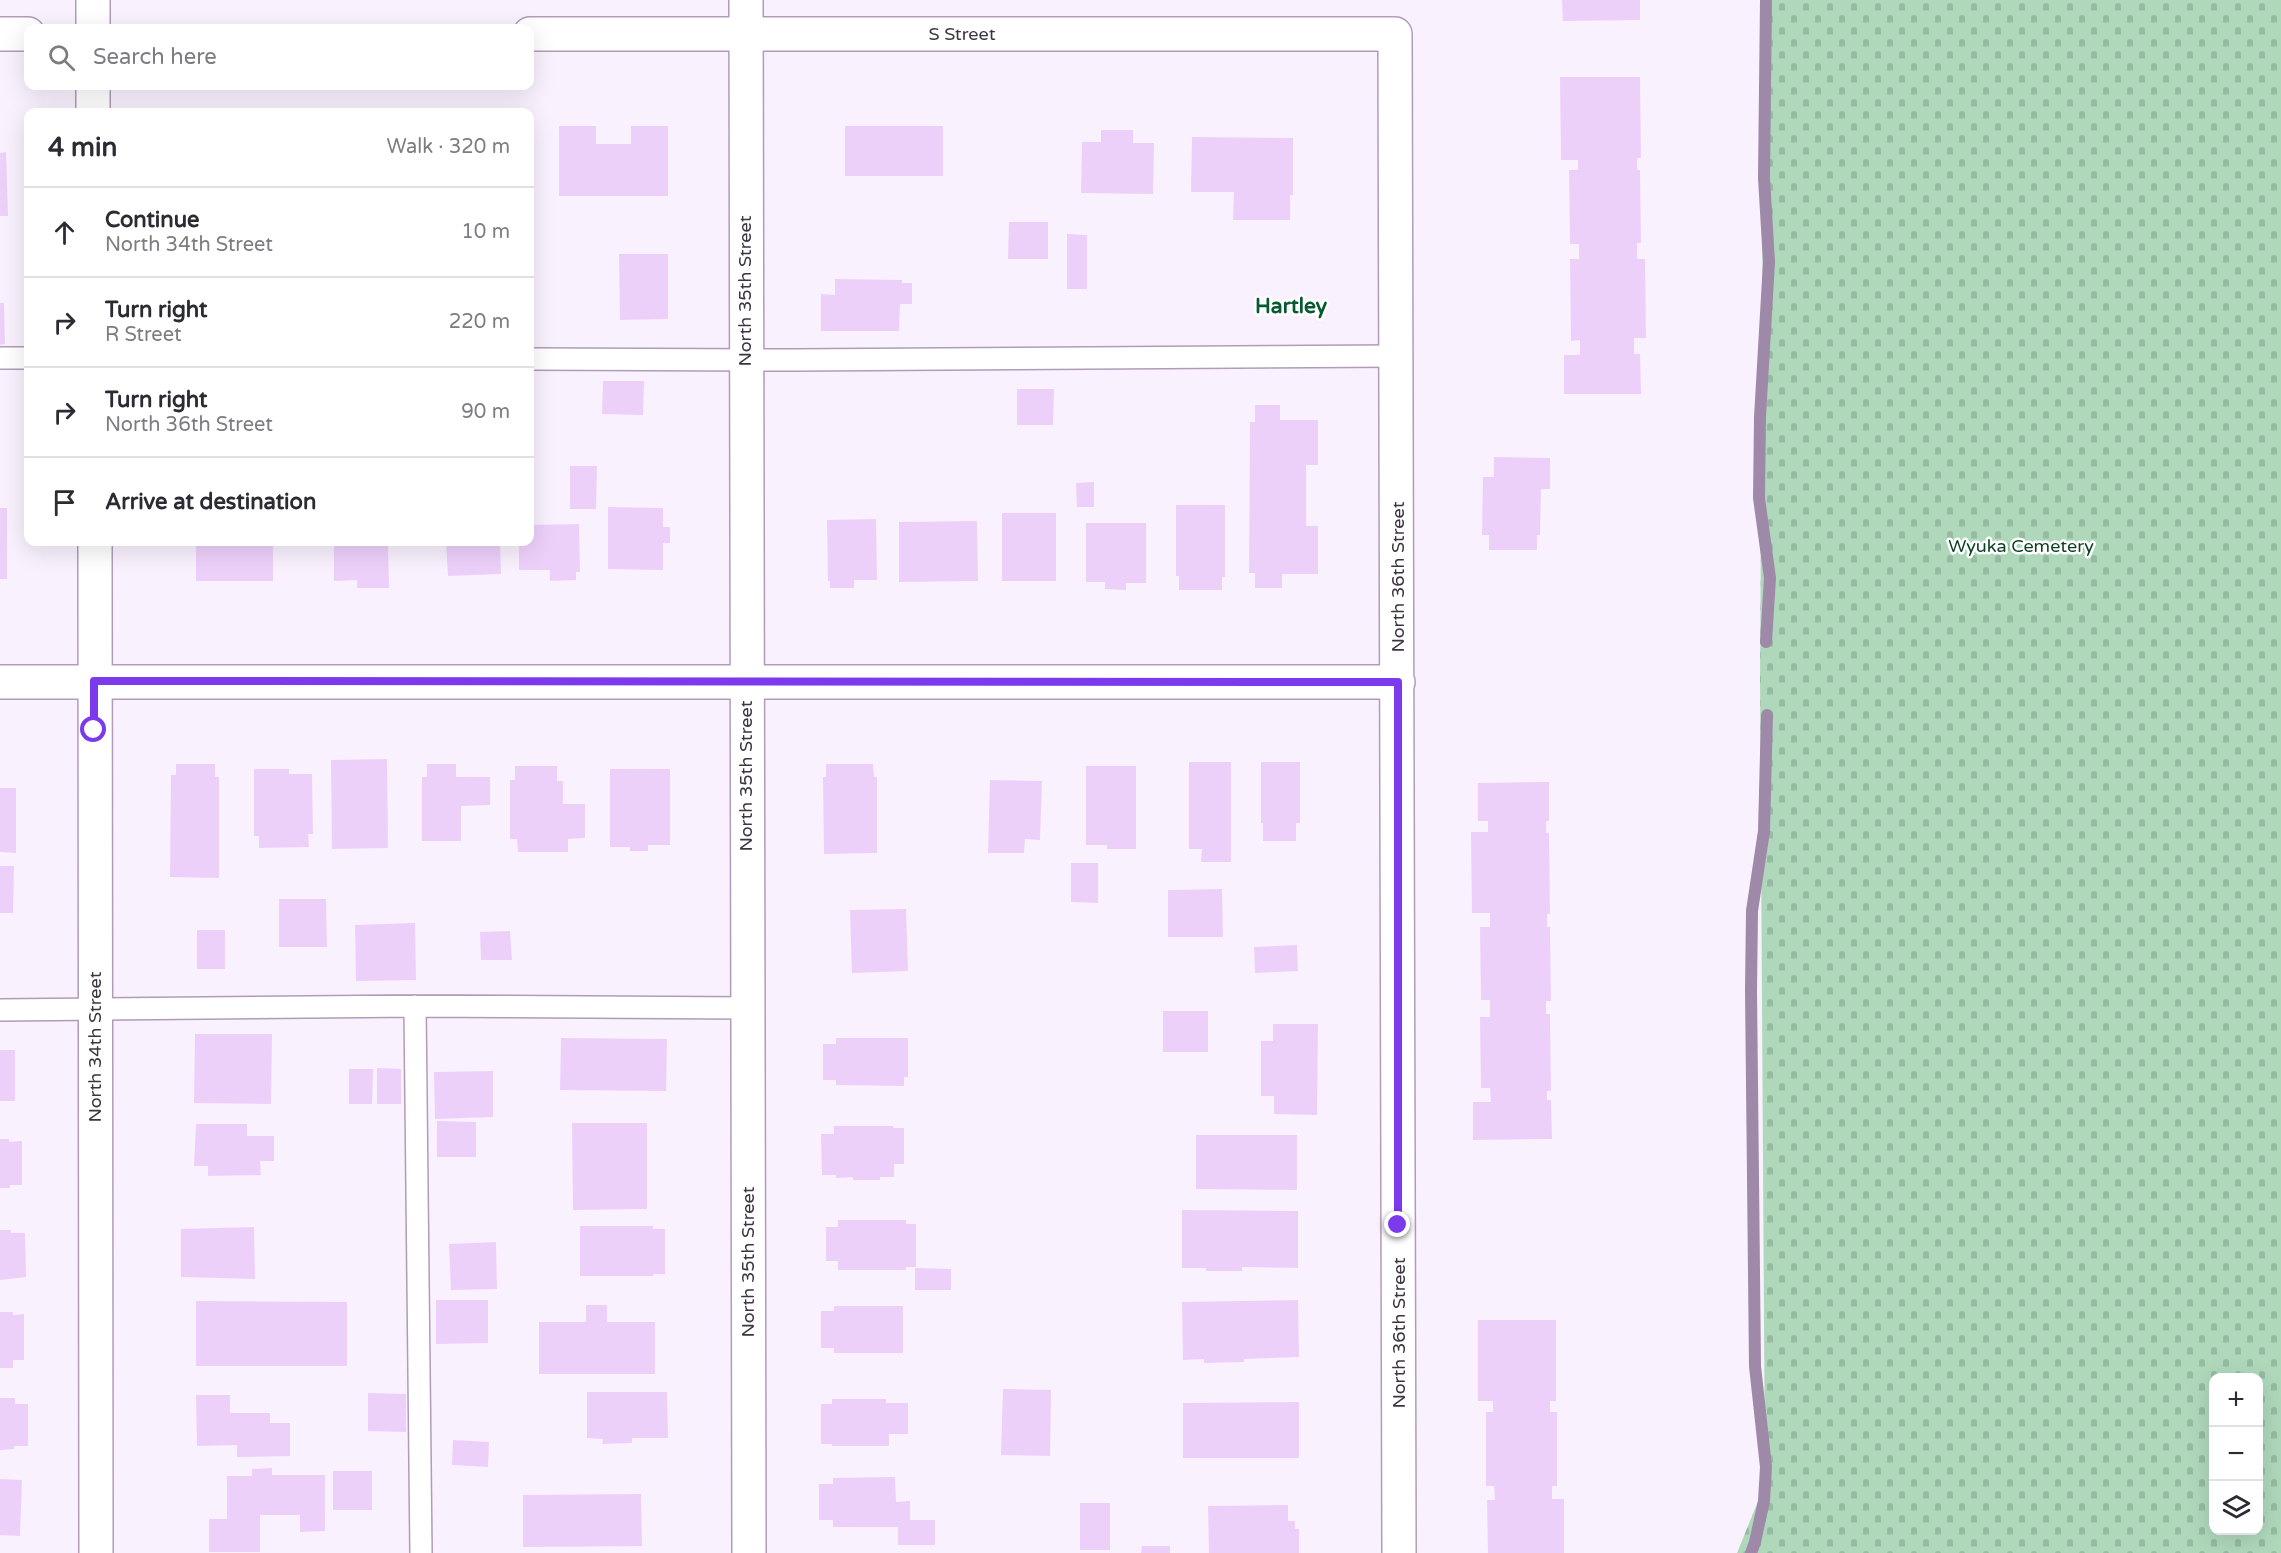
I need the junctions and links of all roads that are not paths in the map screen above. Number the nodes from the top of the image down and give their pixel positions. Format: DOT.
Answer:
graph roads {
  1 [pos="93,0"];
  2 [pos="746,0"];
  3 [pos="93,24"];
  4 [pos="0,34"];
  5 [pos="24,34"];
  6 [pos="534,34"];
  7 [pos="745,34"];
  8 [pos="1395,34"];
  9 [pos="93,90"];
  10 [pos="93,108"];
  11 [pos="1397,356"];
  12 [pos="24,357"];
  13 [pos="0,358"];
  14 [pos="534,359"];
  15 [pos="745,360"];
  16 [pos="95,546"];
  17 [pos="94,681"];
  18 [pos="0,682"];
  19 [pos="746,682"];
  20 [pos="1398,682"];
  21 [pos="415,1006"];
  22 [pos="747,1008"];
  23 [pos="0,1010"];
  24 [pos="95,1010"];
  25 [pos="96,1553"];
  26 [pos="421,1553"];
  27 [pos="748,1553"];
  28 [pos="1399,1553"];
  1 -- 3 [label="street"];
  2 -- 7 [label="street, North 35th Street"];
  4 -- 5 [label="street"];
  6 -- 7 [label="street, S Street"];
  7 -- 8 [label="street, S Street"];
  7 -- 15 [label="street, North 35th Street"];
  8 -- 11 [label="street, North 36th Street"];
  9 -- 10 [label="street"];
  11 -- 15 [label="lane"];
  11 -- 20 [label="street, North 36th Street"];
  12 -- 13 [label="lane"];
  14 -- 15 [label="lane"];
  15 -- 19 [label="street, North 35th Street"];
  16 -- 17 [label="street, North 34th Street"];
  17 -- 18 [label="street"];
  17 -- 19 [label="street"];
  17 -- 24 [label="street, North 34th Street"];
  19 -- 20 [label="street"];
  19 -- 22 [label="street, North 35th Street"];
  20 -- 28 [label="street, North 36th Street"];
  21 -- 22 [label="lane"];
  21 -- 24 [label="lane"];
  21 -- 26 [label="lane"];
  22 -- 27 [label="street, North 35th Street"];
  23 -- 24 [label="lane"];
  24 -- 25 [label="street, North 34th Street"];
}
